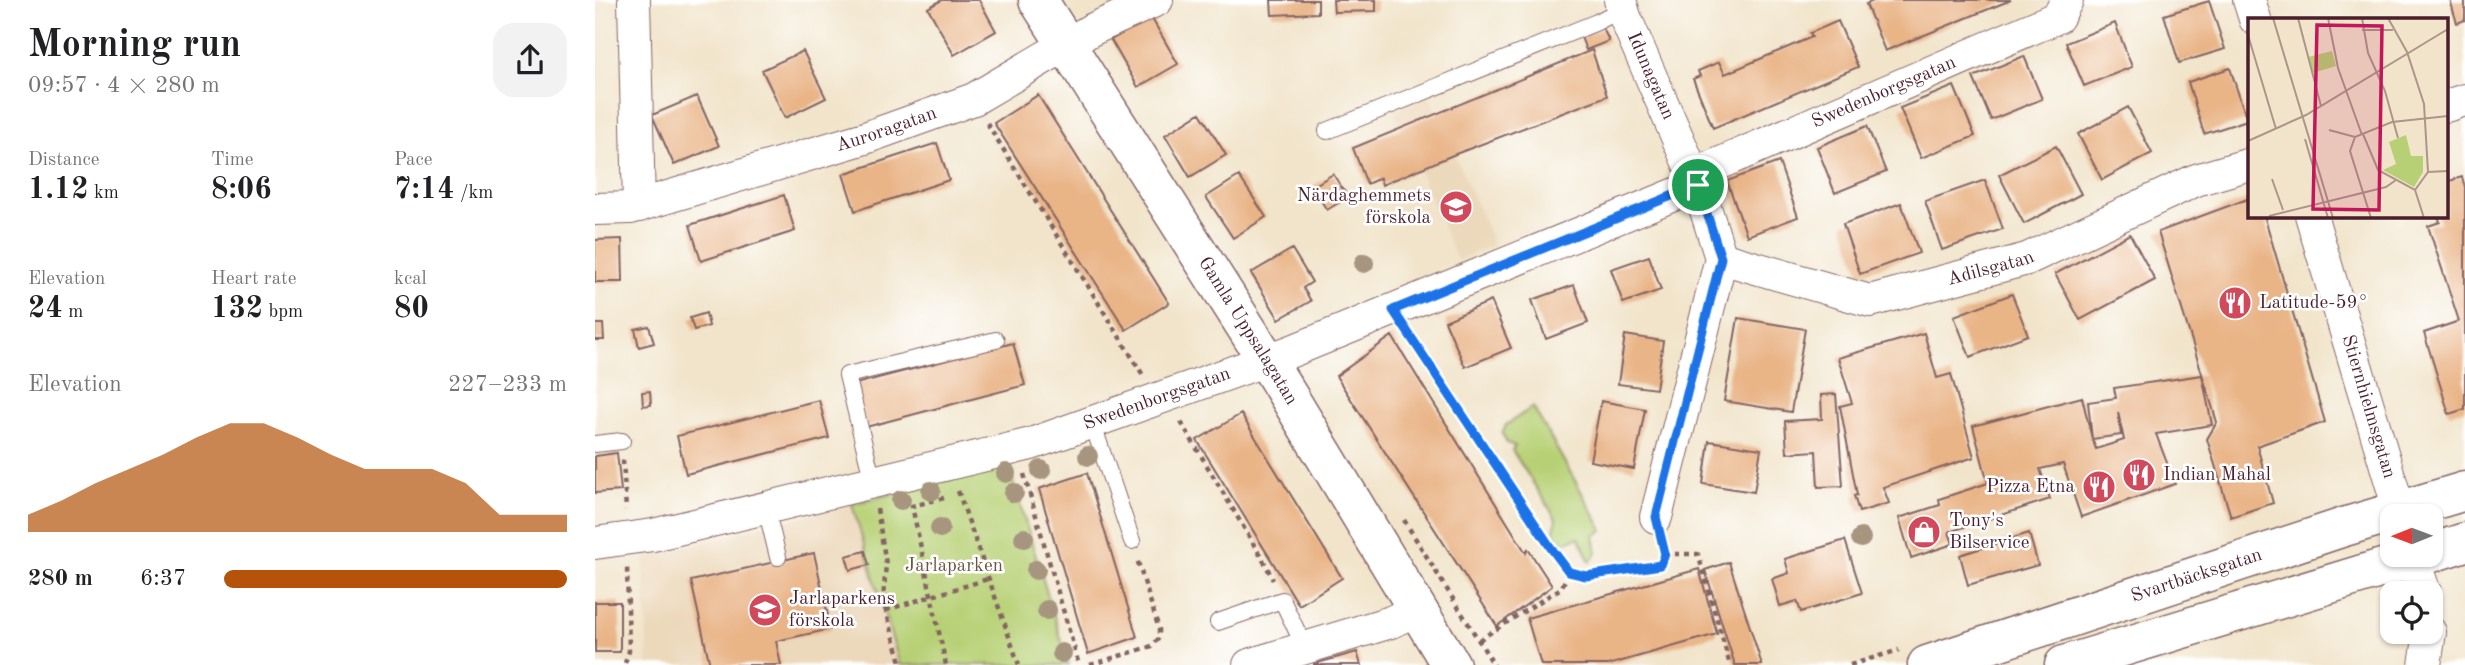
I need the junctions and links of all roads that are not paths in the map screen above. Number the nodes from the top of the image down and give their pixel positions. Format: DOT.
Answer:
graph roads {
  1 [pos="634,0"];
  2 [pos="1038,0"];
  3 [pos="1157,0"];
  4 [pos="2067,0"];
  5 [pos="2249,0"];
  6 [pos="1622,4"];
  7 [pos="2255,18"];
  8 [pos="1066,45"];
  9 [pos="2465,100"];
  10 [pos="2448,105"];
  11 [pos="1328,131"];
  12 [pos="2248,165"];
  13 [pos="1696,180"];
  14 [pos="639,206"];
  15 [pos="595,209"];
  16 [pos="2312,217"];
  17 [pos="1721,258"];
  18 [pos="996,340"];
  19 [pos="1266,359"];
  20 [pos="1091,422"];
  21 [pos="622,441"];
  22 [pos="595,444"];
  23 [pos="2465,491"];
  24 [pos="874,494"];
  25 [pos="2397,504"];
  26 [pos="2428,504"];
  27 [pos="766,508"];
  28 [pos="1656,517"];
  29 [pos="2380,520"];
  30 [pos="1132,541"];
  31 [pos="2465,542"];
  32 [pos="595,543"];
  33 [pos="2443,552"];
  34 [pos="778,557"];
  35 [pos="2407,567"];
  36 [pos="1418,609"];
  37 [pos="1218,622"];
  38 [pos="2428,644"];
  39 [pos="1305,648"];
  40 [pos="1465,653"];
  41 [pos="1248,665"];
  42 [pos="1927,665"];
  43 [pos="2064,665"];
  44 [pos="2425,665"];
  1 -- 14 [label="street"];
  2 -- 8 [label="street, Gamla Uppsalagatan"];
  3 -- 8 [label="street, Auroragatan"];
  4 -- 13 [label="street, Swedenborgsgatan"];
  5 -- 7 [label="street"];
  6 -- 11 [label="lane"];
  6 -- 13 [label="street, Idunagatan"];
  8 -- 14 [label="street, Auroragatan"];
  8 -- 19 [label="street, Gamla Uppsalagatan"];
  9 -- 10 [label="street"];
  12 -- 17 [label="street, Adilsgatan"];
  13 -- 17 [label="street, Idunagatan"];
  13 -- 19 [label="street, Swedenborgsgatan"];
  14 -- 15 [label="street, Auroragatan"];
  16 -- 25 [label="street, Stiernhielmsgatan"];
  17 -- 28 [label="street"];
  18 -- 24 [label="lane"];
  19 -- 20 [label="street, Swedenborgsgatan"];
  19 -- 36 [label="street, Gamla Uppsalagatan"];
  20 -- 24 [label="street, Swedenborgsgatan"];
  20 -- 30 [label="lane"];
  21 -- 22 [label="lane"];
  23 -- 26 [label="street, Svartbäcksgatan"];
  24 -- 27 [label="street, Swedenborgsgatan"];
  27 -- 32 [label="street, Swedenborgsgatan"];
  27 -- 34 [label="lane"];
  29 -- 42 [label="street, Svartbäcksgatan"];
  31 -- 33 [label="street"];
  35 -- 43 [label="street"];
  36 -- 39 [label="street"];
  36 -- 40 [label="street, Gamla Uppsalagatan"];
  37 -- 39 [label="lane"];
  38 -- 44 [label="street"];
  39 -- 41 [label="street"];
}
